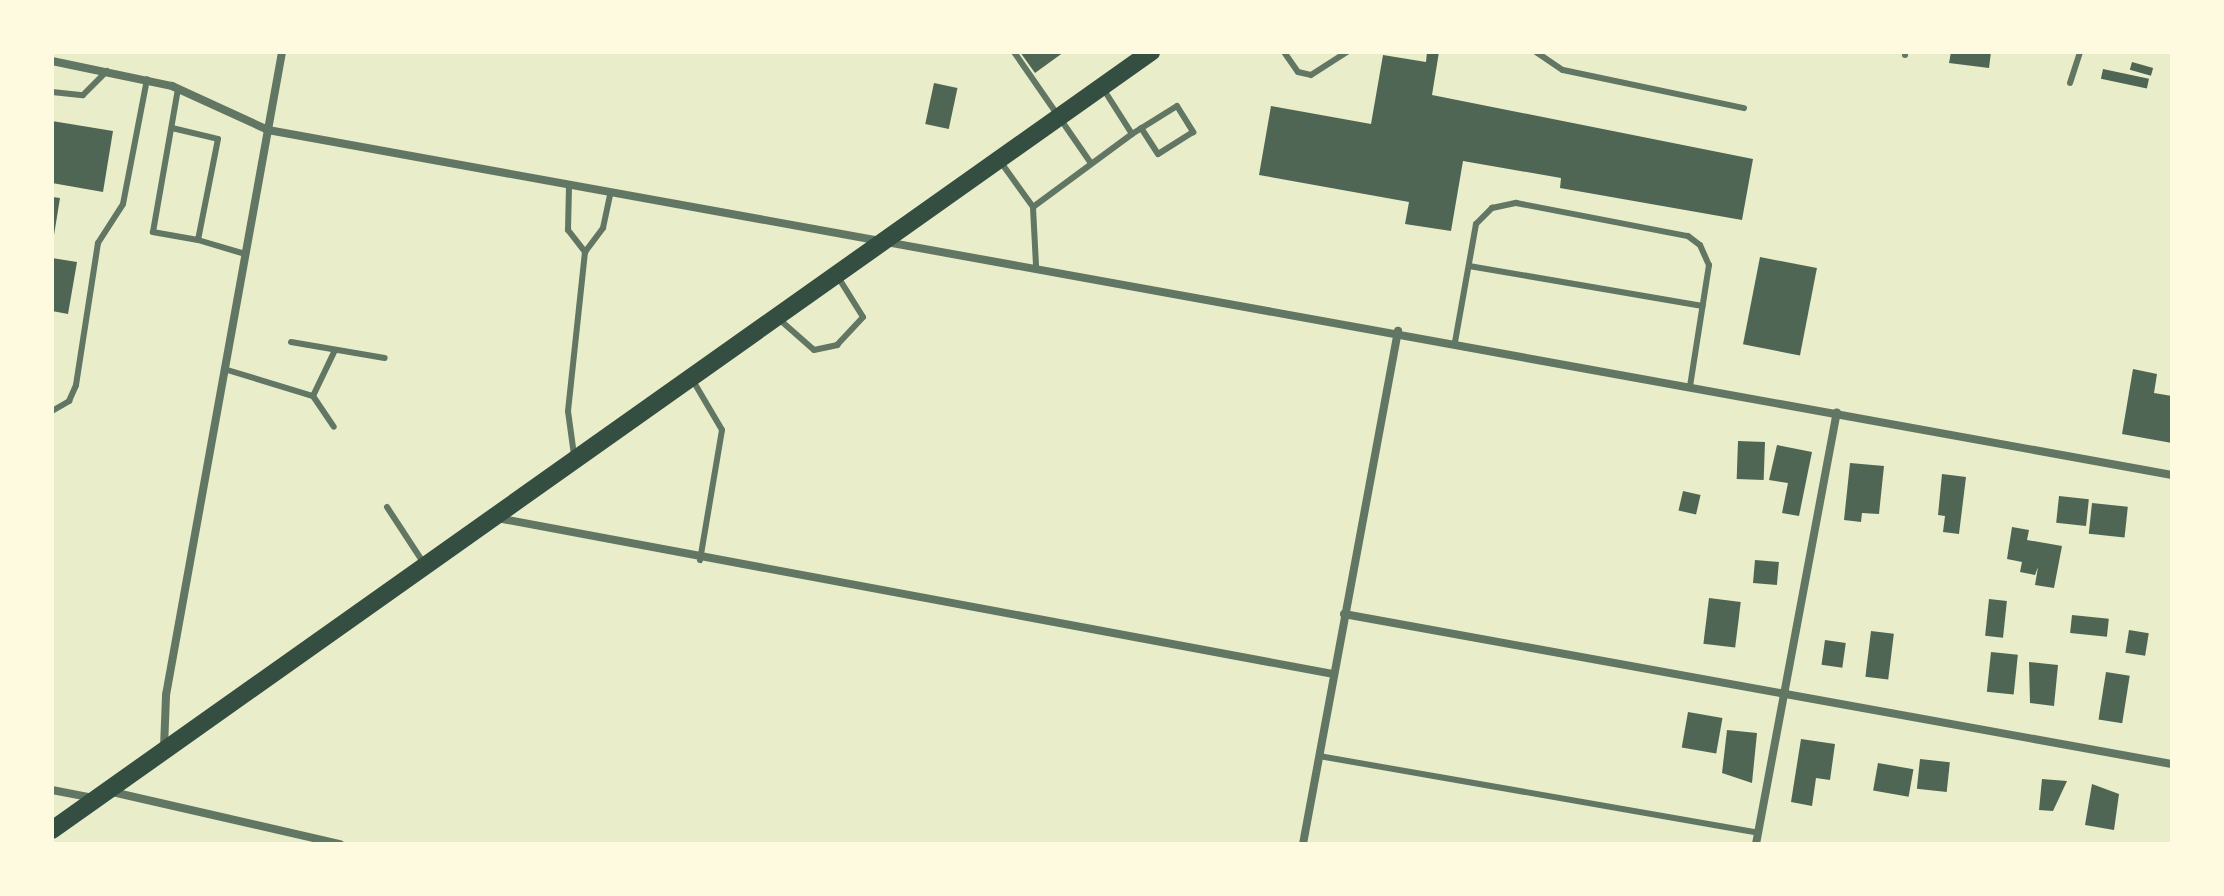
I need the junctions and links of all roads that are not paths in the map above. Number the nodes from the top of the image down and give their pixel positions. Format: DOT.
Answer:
graph roads {
  1 [pos="282,52"];
  2 [pos="1014,52"];
  3 [pos="1151,52"];
  4 [pos="1284,52"];
  5 [pos="1347,52"];
  6 [pos="1536,52"];
  7 [pos="2080,52"];
  8 [pos="52,61"];
  9 [pos="107,71"];
  10 [pos="147,79"];
  11 [pos="2070,83"];
  12 [pos="1101,86"];
  13 [pos="178,89"];
  14 [pos="52,92"];
  15 [pos="1744,108"];
  16 [pos="1059,116"];
  17 [pos="172,128"];
  18 [pos="1141,128"];
  19 [pos="268,130"];
  20 [pos="1132,134"];
  21 [pos="998,159"];
  22 [pos="1091,163"];
  23 [pos="569,186"];
  24 [pos="610,194"];
  25 [pos="1033,207"];
  26 [pos="198,240"];
  27 [pos="883,241"];
  28 [pos="585,252"];
  29 [pos="245,254"];
  30 [pos="1036,265"];
  31 [pos="1469,266"];
  32 [pos="835,275"];
  33 [pos="1703,306"];
  34 [pos="776,316"];
  35 [pos="1398,331"];
  36 [pos="291,342"];
  37 [pos="1455,342"];
  38 [pos="335,350"];
  39 [pos="385,358"];
  40 [pos="224,369"];
  41 [pos="690,377"];
  42 [pos="1690,386"];
  43 [pos="313,396"];
  44 [pos="52,411"];
  45 [pos="1837,413"];
  46 [pos="334,427"];
  47 [pos="575,459"];
  48 [pos="2172,475"];
  49 [pos="387,507"];
  50 [pos="492,517"];
  51 [pos="700,560"];
  52 [pos="425,565"];
  53 [pos="1344,614"];
  54 [pos="1333,674"];
  55 [pos="1785,693"];
  56 [pos="164,749"];
  57 [pos="1319,756"];
  58 [pos="2172,764"];
  59 [pos="52,790"];
  60 [pos="102,794"];
  61 [pos="52,830"];
  62 [pos="1758,833"];
  63 [pos="334,843"];
  64 [pos="1303,844"];
  65 [pos="1756,844"];
  1 -- 19 [label="street"];
  2 -- 16 [label="lane"];
  3 -- 12 [label="main road"];
  4 -- 5 [label="lane"];
  6 -- 15 [label="lane"];
  7 -- 11 [label="lane"];
  8 -- 9 [label="street"];
  9 -- 10 [label="street"];
  9 -- 14 [label="lane"];
  10 -- 13 [label="street"];
  10 -- 44 [label="lane"];
  12 -- 16 [label="main road"];
  12 -- 20 [label="lane"];
  13 -- 17 [label="lane"];
  13 -- 19 [label="street"];
  16 -- 21 [label="main road"];
  16 -- 22 [label="lane"];
  17 -- 26 [label="lane"];
  17 -- 26 [label="lane"];
  18 -- 18 [label="lane"];
  18 -- 20 [label="lane"];
  19 -- 23 [label="street"];
  19 -- 29 [label="street"];
  20 -- 22 [label="lane"];
  21 -- 25 [label="lane"];
  21 -- 27 [label="main road"];
  22 -- 25 [label="lane"];
  23 -- 24 [label="street"];
  23 -- 28 [label="lane"];
  24 -- 27 [label="street"];
  24 -- 28 [label="lane"];
  25 -- 30 [label="lane"];
  26 -- 29 [label="lane"];
  27 -- 30 [label="street"];
  27 -- 32 [label="main road"];
  28 -- 47 [label="lane"];
  29 -- 40 [label="street"];
  30 -- 35 [label="street"];
  31 -- 33 [label="lane"];
  31 -- 33 [label="lane"];
  31 -- 37 [label="lane"];
  32 -- 34 [label="main road"];
  32 -- 34 [label="lane"];
  33 -- 42 [label="lane"];
  34 -- 41 [label="main road"];
  35 -- 37 [label="street"];
  35 -- 53 [label="street"];
  36 -- 38 [label="lane"];
  37 -- 42 [label="street"];
  38 -- 39 [label="lane"];
  38 -- 43 [label="lane"];
  40 -- 43 [label="lane"];
  40 -- 56 [label="street"];
  41 -- 47 [label="main road"];
  41 -- 51 [label="lane"];
  42 -- 45 [label="street"];
  43 -- 46 [label="lane"];
  45 -- 48 [label="street"];
  45 -- 55 [label="street"];
  47 -- 50 [label="main road"];
  49 -- 52 [label="lane"];
  50 -- 51 [label="street"];
  50 -- 52 [label="main road"];
  51 -- 54 [label="street"];
  52 -- 56 [label="main road"];
  53 -- 54 [label="street"];
  53 -- 55 [label="street"];
  54 -- 57 [label="street"];
  55 -- 58 [label="street"];
  55 -- 62 [label="street"];
  56 -- 60 [label="main road"];
  57 -- 62 [label="lane"];
  57 -- 64 [label="street"];
  59 -- 60 [label="street"];
  60 -- 61 [label="main road"];
  60 -- 63 [label="street"];
  62 -- 65 [label="street"];
}
